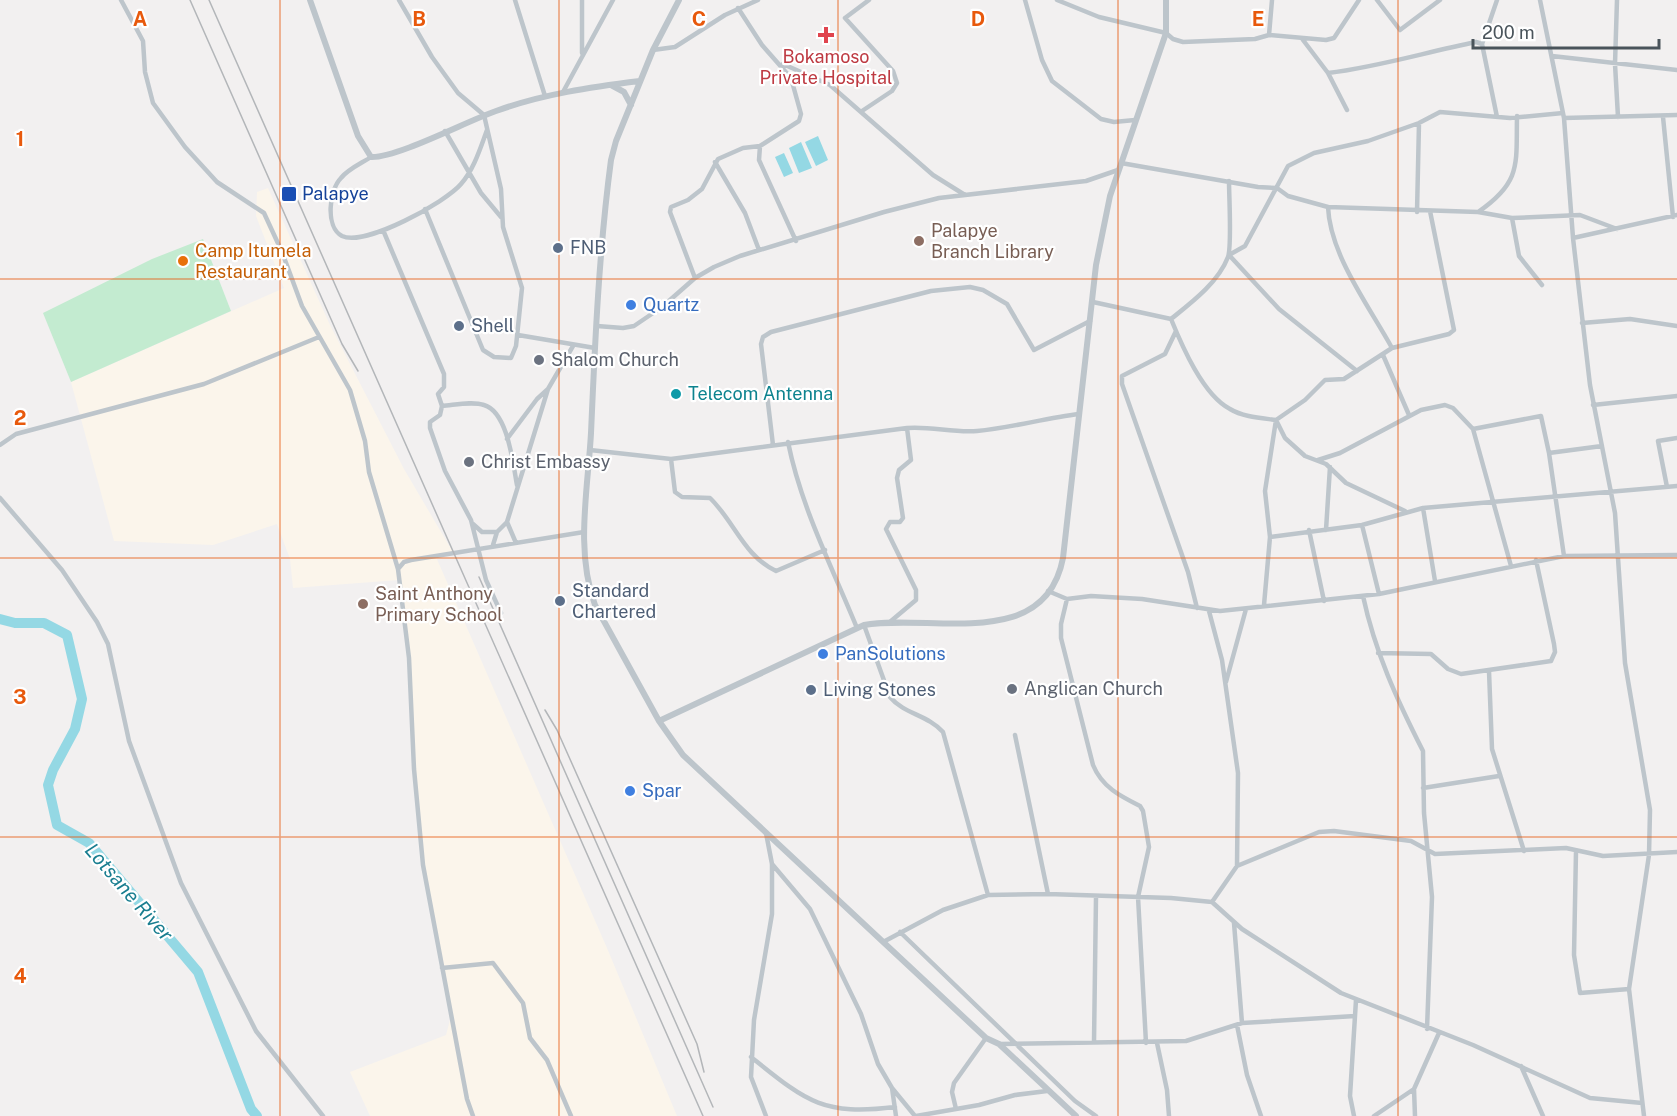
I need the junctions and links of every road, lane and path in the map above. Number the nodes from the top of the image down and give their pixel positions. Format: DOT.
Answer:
graph roads {
  1 [pos="121,0"];
  2 [pos="310,0"];
  3 [pos="399,0"];
  4 [pos="515,0"];
  5 [pos="582,0"];
  6 [pos="613,0"];
  7 [pos="679,0"];
  8 [pos="758,0"];
  9 [pos="869,0"];
  10 [pos="1025,0"];
  11 [pos="1058,0"];
  12 [pos="1166,0"];
  13 [pos="1272,0"];
  14 [pos="1359,0"];
  15 [pos="1377,0"];
  16 [pos="1440,0"];
  17 [pos="1497,0"];
  18 [pos="1540,0"];
  19 [pos="1617,0"];
  20 [pos="738,8"];
  21 [pos="1166,33"];
  22 [pos="1269,35"];
  23 [pos="1303,40"];
  24 [pos="1482,44"];
  25 [pos="653,50"];
  26 [pos="582,53"];
  27 [pos="1552,56"];
  28 [pos="781,63"];
  29 [pos="1615,64"];
  30 [pos="1677,70"];
  31 [pos="1328,73"];
  32 [pos="640,81"];
  33 [pos="610,85"];
  34 [pos="563,92"];
  35 [pos="545,96"];
  36 [pos="631,105"];
  37 [pos="1347,110"];
  38 [pos="862,111"];
  39 [pos="484,115"];
  40 [pos="1563,115"];
  41 [pos="1677,115"];
  42 [pos="1518,116"];
  43 [pos="1497,117"];
  44 [pos="1618,117"];
  45 [pos="1663,117"];
  46 [pos="1135,120"];
  47 [pos="1419,123"];
  48 [pos="487,129"];
  49 [pos="445,131"];
  50 [pos="759,146"];
  51 [pos="371,157"];
  52 [pos="715,162"];
  53 [pos="1121,163"];
  54 [pos="1118,170"];
  55 [pos="469,172"];
  56 [pos="1229,181"];
  57 [pos="1277,188"];
  58 [pos="965,195"];
  59 [pos="1328,207"];
  60 [pos="425,209"];
  61 [pos="1430,211"];
  62 [pos="1416,212"];
  63 [pos="1478,212"];
  64 [pos="1572,215"];
  65 [pos="1675,216"];
  66 [pos="501,217"];
  67 [pos="1512,218"];
  68 [pos="1617,229"];
  69 [pos="383,230"];
  70 [pos="1573,238"];
  71 [pos="796,241"];
  72 [pos="759,250"];
  73 [pos="1229,255"];
  74 [pos="695,278"];
  75 [pos="1542,285"];
  76 [pos="1093,302"];
  77 [pos="1171,319"];
  78 [pos="1090,321"];
  79 [pos="1582,323"];
  80 [pos="597,326"];
  81 [pos="1677,326"];
  82 [pos="1176,331"];
  83 [pos="518,335"];
  84 [pos="319,337"];
  85 [pos="573,346"];
  86 [pos="595,348"];
  87 [pos="1392,348"];
  88 [pos="1383,355"];
  89 [pos="1357,371"];
  90 [pos="549,389"];
  91 [pos="1677,396"];
  92 [pos="1593,405"];
  93 [pos="442,406"];
  94 [pos="1079,414"];
  95 [pos="1409,415"];
  96 [pos="1276,420"];
  97 [pos="907,428"];
  98 [pos="1473,429"];
  99 [pos="1677,438"];
  100 [pos="507,439"];
  101 [pos="788,442"];
  102 [pos="0,445"];
  103 [pos="773,445"];
  104 [pos="1602,446"];
  105 [pos="590,450"];
  106 [pos="1550,453"];
  107 [pos="671,459"];
  108 [pos="1318,460"];
  109 [pos="1330,467"];
  110 [pos="518,486"];
  111 [pos="1677,486"];
  112 [pos="1667,487"];
  113 [pos="1612,491"];
  114 [pos="1556,496"];
  115 [pos="0,498"];
  116 [pos="1495,502"];
  117 [pos="1423,508"];
  118 [pos="1406,512"];
  119 [pos="471,520"];
  120 [pos="507,522"];
  121 [pos="1362,525"];
  122 [pos="1309,530"];
  123 [pos="1326,531"];
  124 [pos="496,532"];
  125 [pos="584,532"];
  126 [pos="1270,537"];
  127 [pos="516,543"];
  128 [pos="493,545"];
  129 [pos="477,548"];
  130 [pos="825,550"];
  131 [pos="1677,555"];
  132 [pos="1564,556"];
  133 [pos="1617,556"];
  134 [pos="1536,560"];
  135 [pos="1511,566"];
  136 [pos="398,569"];
  137 [pos="1435,581"];
  138 [pos="1048,591"];
  139 [pos="1379,594"];
  140 [pos="1363,596"];
  141 [pos="1067,598"];
  142 [pos="1324,601"];
  143 [pos="1264,605"];
  144 [pos="1197,608"];
  145 [pos="1246,609"];
  146 [pos="1209,611"];
  147 [pos="501,613"];
  148 [pos="891,621"];
  149 [pos="861,627"];
  150 [pos="1378,653"];
  151 [pos="1489,671"];
  152 [pos="1226,684"];
  153 [pos="659,721"];
  154 [pos="1015,735"];
  155 [pos="1499,776"];
  156 [pos="1424,788"];
  157 [pos="765,831"];
  158 [pos="1429,850"];
  159 [pos="1524,851"];
  160 [pos="1576,851"];
  161 [pos="1677,852"];
  162 [pos="1649,855"];
  163 [pos="772,864"];
  164 [pos="1237,866"];
  165 [pos="1048,894"];
  166 [pos="988,895"];
  167 [pos="1096,897"];
  168 [pos="1138,897"];
  169 [pos="1212,902"];
  170 [pos="1234,923"];
  171 [pos="900,932"];
  172 [pos="885,941"];
  173 [pos="442,968"];
  174 [pos="1629,989"];
  175 [pos="1356,1000"];
  176 [pos="1355,1016"];
  177 [pos="1239,1024"];
  178 [pos="1427,1029"];
  179 [pos="1438,1033"];
  180 [pos="987,1038"];
  181 [pos="1094,1042"];
  182 [pos="1146,1043"];
  183 [pos="1157,1043"];
  184 [pos="999,1044"];
  185 [pos="1017,1044"];
  186 [pos="751,1057"];
  187 [pos="1521,1066"];
  188 [pos="892,1088"];
  189 [pos="1414,1089"];
  190 [pos="1047,1091"];
  191 [pos="1642,1103"];
  192 [pos="895,1107"];
  193 [pos="956,1109"];
  194 [pos="323,1116"];
  195 [pos="473,1116"];
  196 [pos="571,1116"];
  197 [pos="766,1116"];
  198 [pos="896,1116"];
  199 [pos="915,1116"];
  200 [pos="1076,1116"];
  201 [pos="1096,1116"];
  202 [pos="1169,1116"];
  203 [pos="1261,1116"];
  204 [pos="1354,1116"];
  205 [pos="1374,1116"];
  206 [pos="1415,1116"];
  207 [pos="1544,1116"];
  208 [pos="1644,1116"];
  1 -- 84 [label="street"];
  2 -- 51 [label="street"];
  3 -- 39 [label="street"];
  4 -- 35 [label="street"];
  5 -- 26 [label="street"];
  6 -- 26 [label="street"];
  7 -- 25 [label="street"];
  8 -- 20 [label="street"];
  9 -- 38 [label="street"];
  10 -- 46 [label="street"];
  11 -- 21 [label="street"];
  12 -- 21 [label="street"];
  13 -- 22 [label="street"];
  14 -- 23 [label="street"];
  15 -- 16 [label="street"];
  17 -- 24 [label="street"];
  18 -- 27 [label="street"];
  19 -- 29 [label="street"];
  20 -- 25 [label="street"];
  20 -- 28 [label="street"];
  21 -- 22 [label="street"];
  21 -- 46 [label="street"];
  22 -- 23 [label="street"];
  23 -- 31 [label="street"];
  24 -- 31 [label="street"];
  24 -- 43 [label="street"];
  25 -- 32 [label="street"];
  26 -- 34 [label="street"];
  27 -- 29 [label="street"];
  27 -- 40 [label="street"];
  28 -- 38 [label="street"];
  28 -- 50 [label="street"];
  29 -- 30 [label="street"];
  29 -- 44 [label="street"];
  31 -- 37 [label="street"];
  32 -- 33 [label="street"];
  32 -- 36 [label="street"];
  33 -- 34 [label="street"];
  33 -- 36 [label="street"];
  34 -- 35 [label="street"];
  35 -- 39 [label="street"];
  36 -- 80 [label="street"];
  38 -- 58 [label="street"];
  39 -- 48 [label="street"];
  39 -- 49 [label="street"];
  40 -- 42 [label="street"];
  40 -- 44 [label="street"];
  40 -- 64 [label="street"];
  41 -- 45 [label="street"];
  42 -- 43 [label="street"];
  42 -- 63 [label="street"];
  43 -- 47 [label="street"];
  44 -- 45 [label="street"];
  45 -- 65 [label="street"];
  46 -- 53 [label="street"];
  47 -- 57 [label="street"];
  47 -- 62 [label="street"];
  48 -- 55 [label="street"];
  48 -- 66 [label="street"];
  49 -- 51 [label="street"];
  49 -- 55 [label="street"];
  50 -- 52 [label="street"];
  50 -- 71 [label="street"];
  51 -- 69 [label="street"];
  52 -- 72 [label="street"];
  52 -- 74 [label="street"];
  53 -- 54 [label="street"];
  53 -- 56 [label="street"];
  54 -- 58 [label="street"];
  54 -- 76 [label="street"];
  55 -- 60 [label="street"];
  55 -- 66 [label="street"];
  56 -- 57 [label="street"];
  56 -- 73 [label="street"];
  57 -- 59 [label="street"];
  57 -- 73 [label="street"];
  58 -- 71 [label="street"];
  59 -- 62 [label="street"];
  59 -- 87 [label="street"];
  60 -- 69 [label="street"];
  60 -- 83 [label="street"];
  61 -- 62 [label="street"];
  61 -- 63 [label="street"];
  61 -- 87 [label="street"];
  63 -- 67 [label="street"];
  64 -- 67 [label="street"];
  64 -- 68 [label="street"];
  64 -- 70 [label="street"];
  65 -- 68 [label="street"];
  66 -- 83 [label="street"];
  67 -- 75 [label="street"];
  68 -- 70 [label="street"];
  69 -- 93 [label="street"];
  70 -- 79 [label="street"];
  71 -- 72 [label="street"];
  72 -- 74 [label="street"];
  73 -- 77 [label="street"];
  73 -- 89 [label="street"];
  74 -- 80 [label="street"];
  76 -- 77 [label="street"];
  76 -- 78 [label="street"];
  77 -- 82 [label="street"];
  78 -- 94 [label="street"];
  78 -- 103 [label="street"];
  79 -- 81 [label="street"];
  79 -- 92 [label="street"];
  80 -- 86 [label="street"];
  82 -- 96 [label="street"];
  82 -- 144 [label="street"];
  83 -- 85 [label="street"];
  84 -- 102 [label="street"];
  84 -- 136 [label="street"];
  85 -- 86 [label="street"];
  85 -- 90 [label="street"];
  86 -- 105 [label="street"];
  87 -- 88 [label="street"];
  88 -- 89 [label="street"];
  88 -- 95 [label="street"];
  89 -- 96 [label="street"];
  90 -- 100 [label="street"];
  90 -- 110 [label="street"];
  91 -- 92 [label="street"];
  92 -- 104 [label="street"];
  93 -- 100 [label="street"];
  93 -- 119 [label="street"];
  94 -- 97 [label="street"];
  94 -- 138 [label="street"];
  95 -- 98 [label="street"];
  95 -- 108 [label="street"];
  96 -- 108 [label="street"];
  96 -- 126 [label="street"];
  97 -- 101 [label="street"];
  97 -- 148 [label="street"];
  98 -- 106 [label="street"];
  98 -- 116 [label="street"];
  99 -- 112 [label="street"];
  100 -- 110 [label="street"];
  101 -- 103 [label="street"];
  101 -- 130 [label="street"];
  103 -- 107 [label="street"];
  104 -- 106 [label="street"];
  104 -- 113 [label="street"];
  105 -- 107 [label="street"];
  105 -- 125 [label="street"];
  106 -- 114 [label="street"];
  107 -- 130 [label="street"];
  108 -- 109 [label="street"];
  109 -- 118 [label="street"];
  109 -- 123 [label="street"];
  110 -- 120 [label="street"];
  111 -- 112 [label="street"];
  112 -- 113 [label="street"];
  113 -- 114 [label="street"];
  113 -- 133 [label="street"];
  114 -- 116 [label="street"];
  114 -- 132 [label="street"];
  115 -- 194 [label="street"];
  116 -- 117 [label="street"];
  116 -- 135 [label="street"];
  117 -- 118 [label="street"];
  117 -- 137 [label="street"];
  118 -- 121 [label="street"];
  119 -- 124 [label="street"];
  119 -- 129 [label="street"];
  120 -- 124 [label="street"];
  120 -- 127 [label="street"];
  121 -- 123 [label="street"];
  121 -- 139 [label="street"];
  122 -- 123 [label="street"];
  122 -- 126 [label="street"];
  122 -- 142 [label="street"];
  124 -- 128 [label="street"];
  125 -- 127 [label="street"];
  125 -- 153 [label="street"];
  126 -- 143 [label="street"];
  127 -- 128 [label="street"];
  128 -- 129 [label="street"];
  129 -- 136 [label="street"];
  129 -- 147 [label="street"];
  130 -- 149 [label="street"];
  131 -- 133 [label="street"];
  132 -- 133 [label="street"];
  132 -- 134 [label="street"];
  133 -- 162 [label="street"];
  134 -- 135 [label="street"];
  134 -- 151 [label="street"];
  135 -- 137 [label="street"];
  136 -- 173 [label="street"];
  137 -- 139 [label="street"];
  138 -- 141 [label="street"];
  138 -- 148 [label="street"];
  139 -- 140 [label="street"];
  140 -- 142 [label="street"];
  140 -- 150 [label="street"];
  141 -- 144 [label="street"];
  141 -- 168 [label="street"];
  142 -- 143 [label="street"];
  143 -- 145 [label="street"];
  144 -- 146 [label="street"];
  145 -- 146 [label="street"];
  145 -- 152 [label="street"];
  146 -- 152 [label="street"];
  148 -- 149 [label="street"];
  149 -- 153 [label="street"];
  149 -- 166 [label="street"];
  150 -- 151 [label="street"];
  150 -- 156 [label="street"];
  151 -- 155 [label="street"];
  152 -- 164 [label="street"];
  153 -- 157 [label="street"];
  154 -- 165 [label="street"];
  155 -- 156 [label="street"];
  155 -- 159 [label="street"];
  156 -- 158 [label="street"];
  157 -- 163 [label="street"];
  157 -- 172 [label="street"];
  158 -- 159 [label="street"];
  158 -- 164 [label="street"];
  158 -- 178 [label="street"];
  159 -- 160 [label="street"];
  160 -- 162 [label="street"];
  160 -- 174 [label="street"];
  161 -- 162 [label="street"];
  162 -- 174 [label="street"];
  163 -- 186 [label="street"];
  163 -- 188 [label="street"];
  164 -- 169 [label="street"];
  165 -- 166 [label="street"];
  165 -- 167 [label="street"];
  166 -- 171 [label="street"];
  167 -- 168 [label="street"];
  167 -- 181 [label="street"];
  168 -- 169 [label="street"];
  168 -- 182 [label="street"];
  169 -- 170 [label="street"];
  170 -- 175 [label="street"];
  170 -- 177 [label="street"];
  171 -- 172 [label="street"];
  171 -- 185 [label="street"];
  172 -- 180 [label="street"];
  173 -- 195 [label="street"];
  173 -- 196 [label="street"];
  174 -- 191 [label="street"];
  175 -- 176 [label="street"];
  175 -- 178 [label="street"];
  176 -- 177 [label="street"];
  176 -- 204 [label="street"];
  177 -- 183 [label="street"];
  177 -- 203 [label="street"];
  178 -- 179 [label="street"];
  179 -- 187 [label="street"];
  179 -- 189 [label="street"];
  180 -- 184 [label="street"];
  180 -- 193 [label="street"];
  181 -- 182 [label="street"];
  181 -- 185 [label="street"];
  182 -- 183 [label="street"];
  183 -- 202 [label="street"];
  184 -- 185 [label="street"];
  184 -- 190 [label="street"];
  185 -- 201 [label="street"];
  186 -- 192 [label="street"];
  186 -- 197 [label="street"];
  187 -- 191 [label="street"];
  187 -- 207 [label="street"];
  188 -- 192 [label="street"];
  188 -- 199 [label="street"];
  189 -- 205 [label="street"];
  189 -- 206 [label="street"];
  190 -- 193 [label="street"];
  190 -- 200 [label="street"];
  191 -- 208 [label="street"];
  192 -- 198 [label="street"];
  193 -- 199 [label="street"];
}
